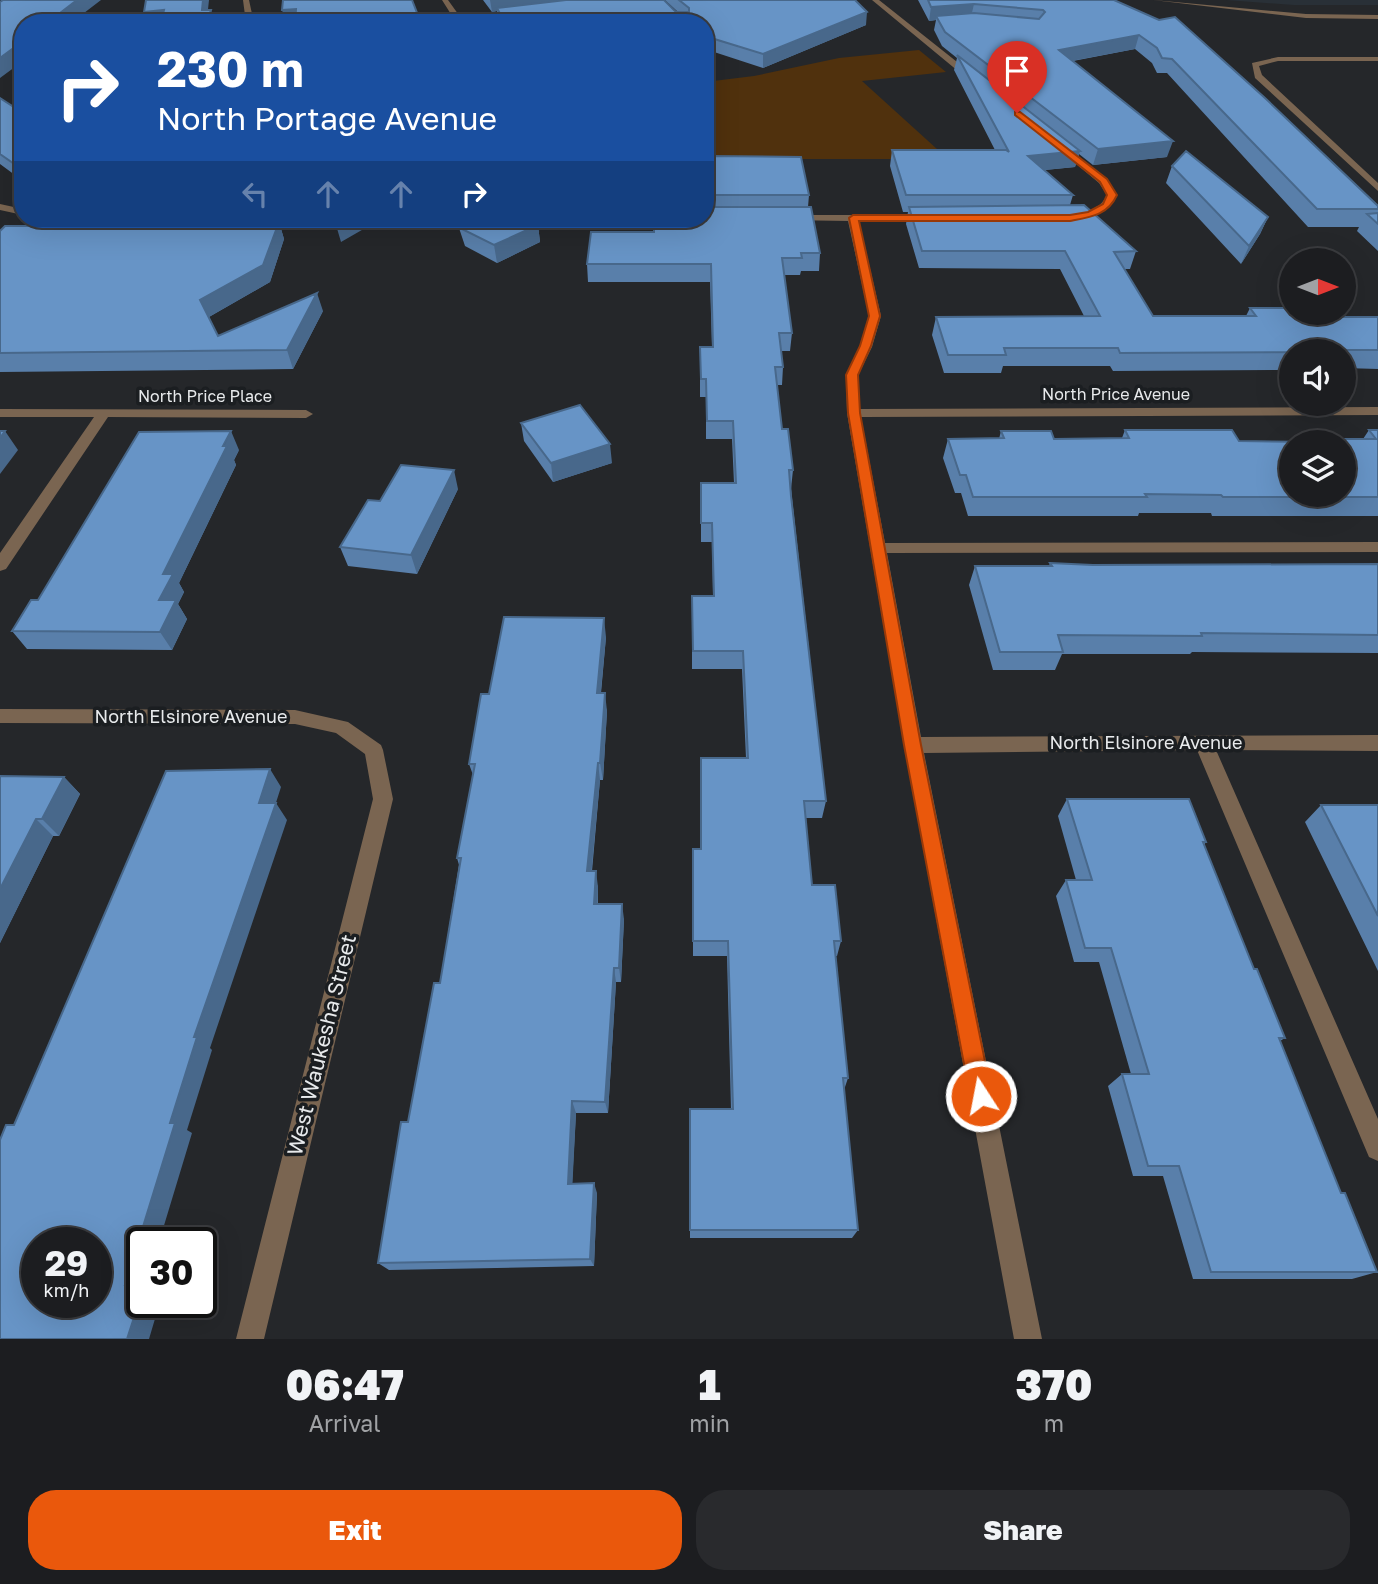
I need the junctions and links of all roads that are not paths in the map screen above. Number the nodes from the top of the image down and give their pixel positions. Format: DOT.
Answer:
graph roads {
  1 [pos="875,0"];
  2 [pos="1156,0"];
  3 [pos="1378,9"];
  4 [pos="1270,12"];
  5 [pos="532,13"];
  6 [pos="524,14"];
  7 [pos="1378,17"];
  8 [pos="926,25"];
  9 [pos="908,27"];
  10 [pos="1378,59"];
  11 [pos="986,88"];
  12 [pos="1050,139"];
  13 [pos="1378,188"];
  14 [pos="773,218"];
  15 [pos="853,218"];
  16 [pos="935,218"];
  17 [pos="1057,218"];
  18 [pos="1378,411"];
  19 [pos="0,413"];
  20 [pos="104,413"];
  21 [pos="854,413"];
  22 [pos="306,414"];
  23 [pos="1378,547"];
  24 [pos="878,548"];
  25 [pos="0,565"];
  26 [pos="0,716"];
  27 [pos="1203,741"];
  28 [pos="1378,743"];
  29 [pos="913,745"];
  30 [pos="374,750"];
  31 [pos="1378,1149"];
  32 [pos="250,1339"];
  33 [pos="1028,1339"];
  1 -- 9 [label="street"];
  2 -- 4 [label="street"];
  3 -- 4 [label="street"];
  4 -- 7 [label="street"];
  5 -- 6 [label="street"];
  8 -- 9 [label="street"];
  9 -- 11 [label="street"];
  10 -- 13 [label="street"];
  12 -- 17 [label="street"];
  14 -- 15 [label="street"];
  15 -- 16 [label="street"];
  15 -- 21 [label="street"];
  18 -- 21 [label="street, North Price Avenue"];
  19 -- 20 [label="street"];
  20 -- 22 [label="street, North Price Place"];
  20 -- 25 [label="street"];
  21 -- 24 [label="street"];
  23 -- 24 [label="street"];
  24 -- 29 [label="street"];
  26 -- 30 [label="street, North Elsinore Avenue"];
  27 -- 28 [label="street, North Elsinore Avenue"];
  27 -- 29 [label="street, North Elsinore Avenue"];
  27 -- 31 [label="street"];
  29 -- 33 [label="street"];
  30 -- 32 [label="street, West Waukesha Street"];
}
